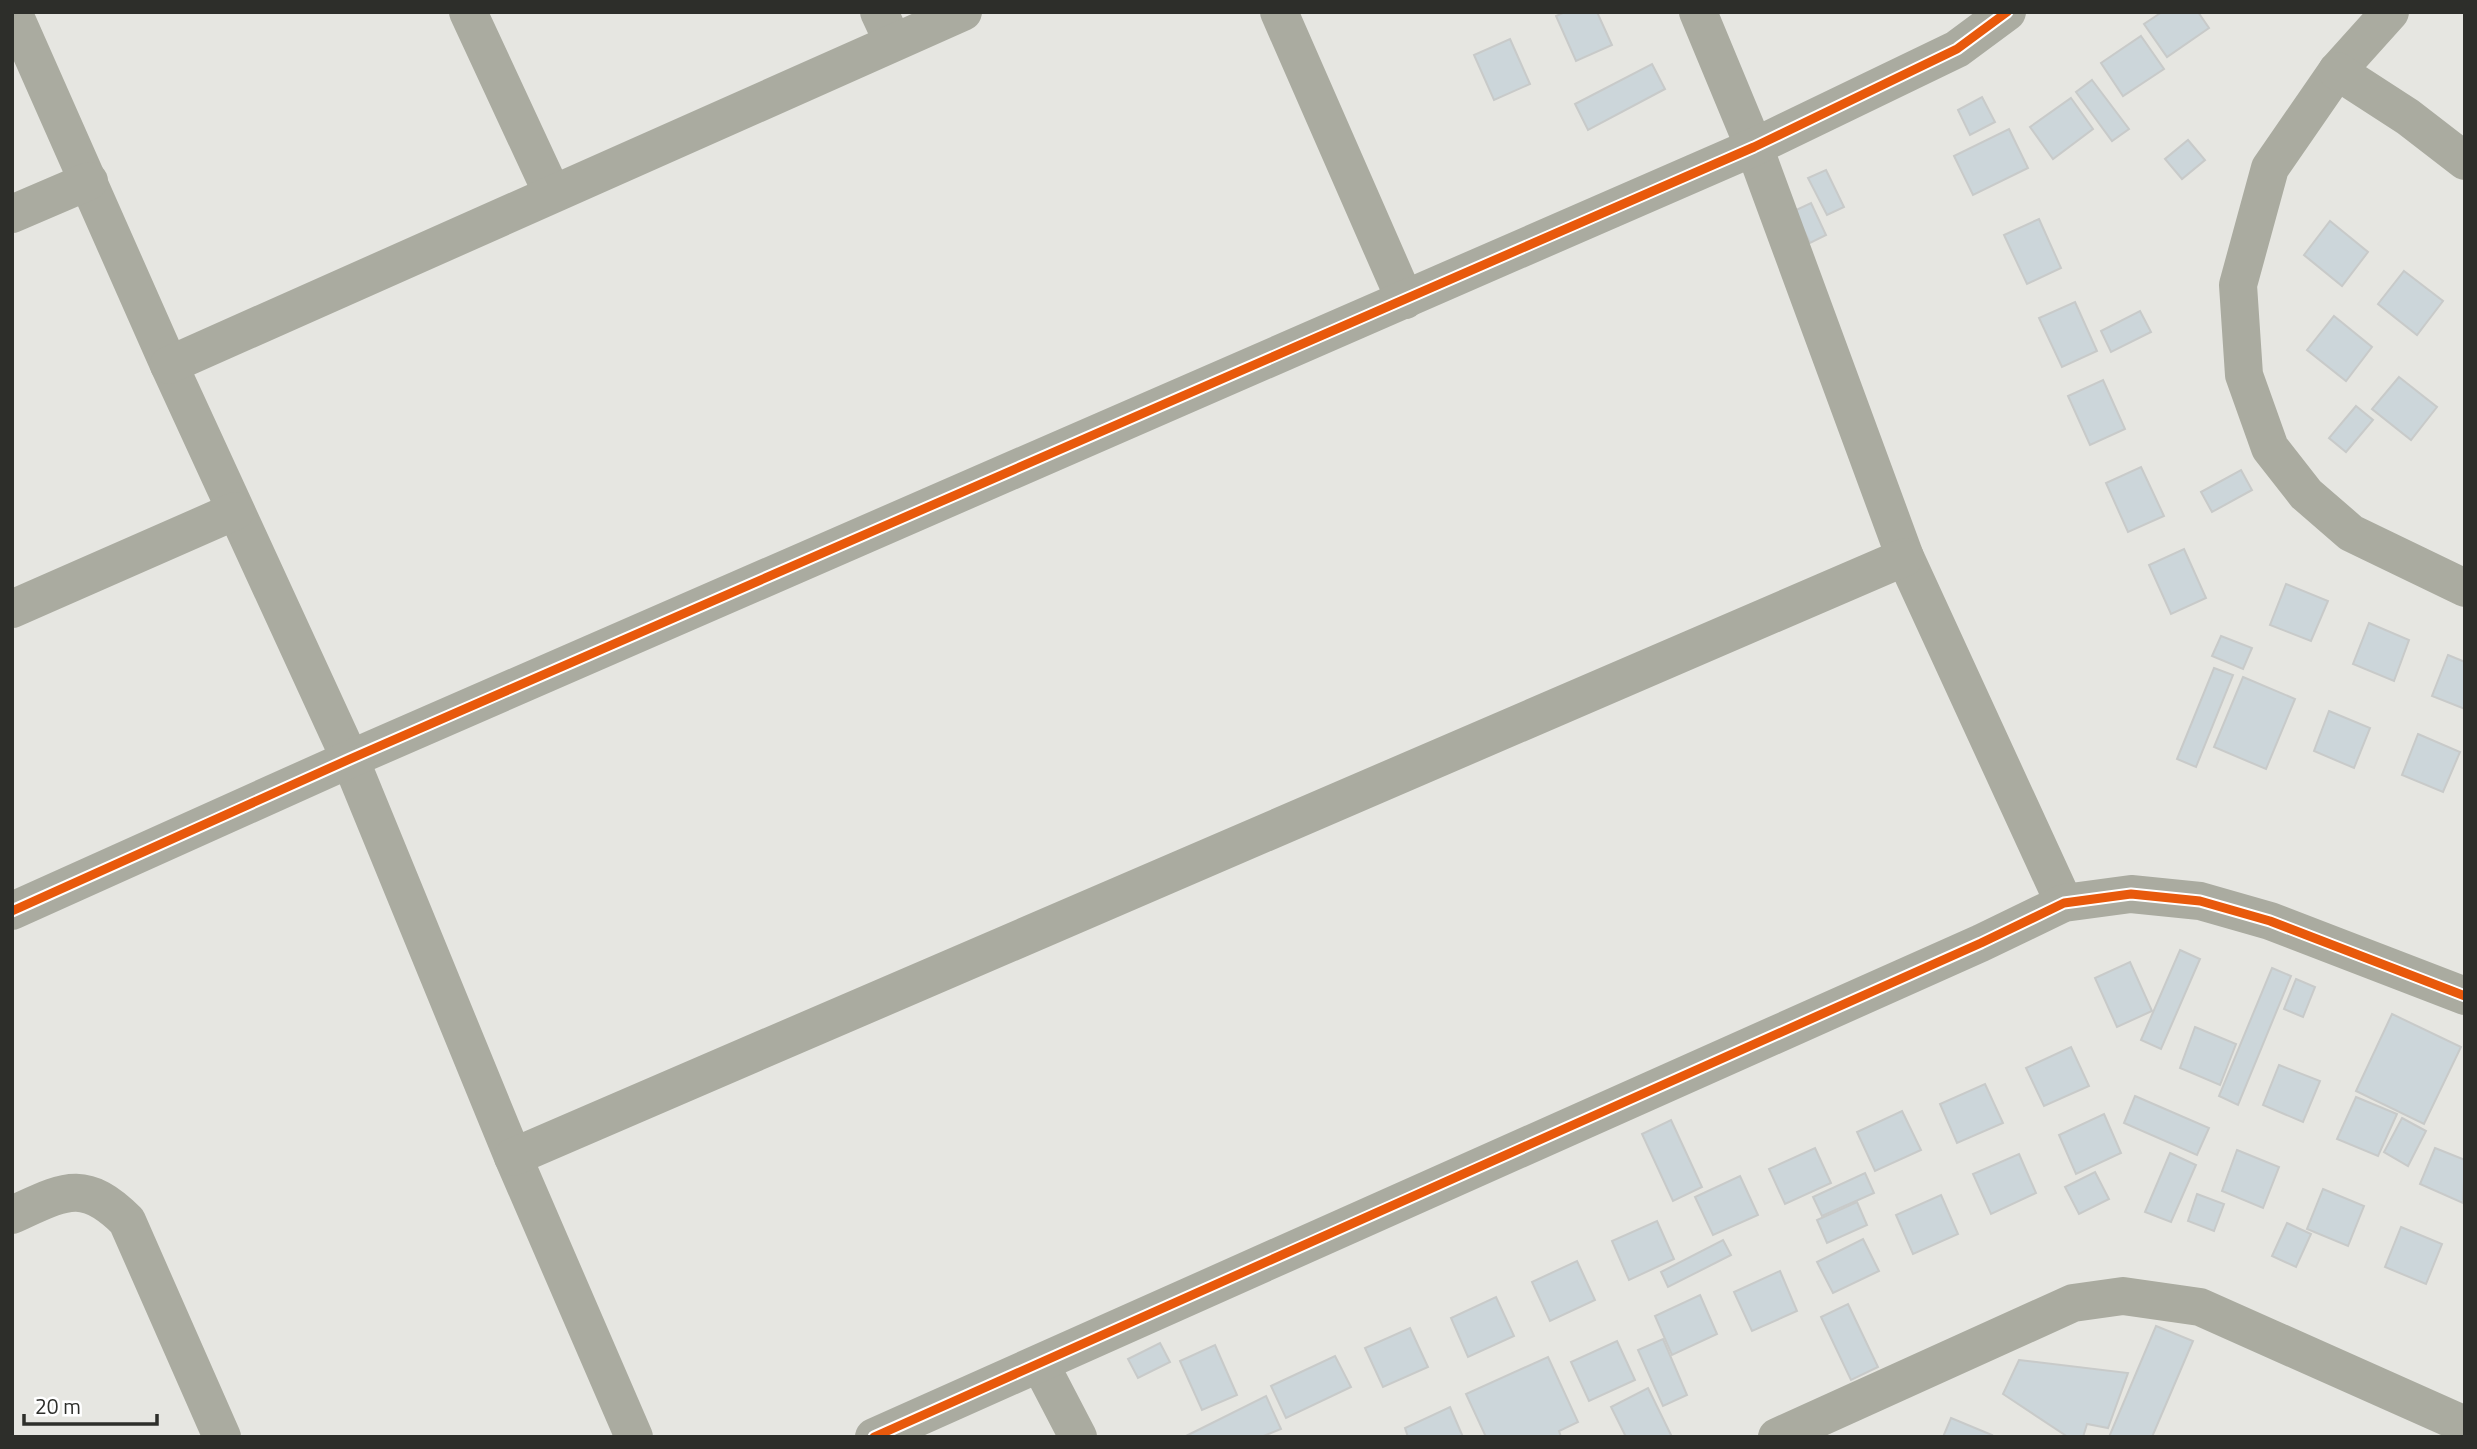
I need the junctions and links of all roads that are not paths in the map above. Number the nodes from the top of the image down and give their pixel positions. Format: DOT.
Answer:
graph roads {
  1 [pos="13,12"];
  2 [pos="468,12"];
  3 [pos="963,12"];
  4 [pos="1279,12"];
  5 [pos="1699,12"];
  6 [pos="2007,12"];
  7 [pos="2390,12"];
  8 [pos="886,27"];
  9 [pos="2337,71"];
  10 [pos="1754,147"];
  11 [pos="2465,161"];
  12 [pos="89,181"];
  13 [pos="552,193"];
  14 [pos="12,214"];
  15 [pos="1405,300"];
  16 [pos="169,365"];
  17 [pos="235,511"];
  18 [pos="1905,557"];
  19 [pos="2465,588"];
  20 [pos="12,609"];
  21 [pos="350,759"];
  22 [pos="2064,903"];
  23 [pos="12,911"];
  24 [pos="2465,996"];
  25 [pos="513,1157"];
  26 [pos="12,1215"];
  27 [pos="1040,1364"];
  28 [pos="1839,1425"];
  29 [pos="2465,1425"];
  30 [pos="222,1437"];
  31 [pos="634,1437"];
  32 [pos="874,1437"];
  33 [pos="1078,1437"];
  34 [pos="1777,1437"];
  1 -- 12 [label="street"];
  2 -- 13 [label="street"];
  3 -- 8 [label="street"];
  4 -- 15 [label="street"];
  5 -- 10 [label="street"];
  6 -- 10 [label="street"];
  7 -- 9 [label="street"];
  8 -- 13 [label="street"];
  9 -- 11 [label="street"];
  9 -- 19 [label="street"];
  10 -- 15 [label="street"];
  10 -- 18 [label="street"];
  12 -- 14 [label="street"];
  12 -- 16 [label="street"];
  13 -- 16 [label="street"];
  15 -- 21 [label="street"];
  16 -- 17 [label="street"];
  17 -- 20 [label="street"];
  17 -- 21 [label="street"];
  18 -- 22 [label="street"];
  18 -- 25 [label="street"];
  21 -- 23 [label="street"];
  21 -- 25 [label="street"];
  22 -- 24 [label="street"];
  22 -- 27 [label="street"];
  25 -- 31 [label="street"];
  26 -- 30 [label="street"];
  27 -- 32 [label="street"];
  27 -- 33 [label="street"];
  28 -- 29 [label="street"];
  28 -- 34 [label="street"];
}
